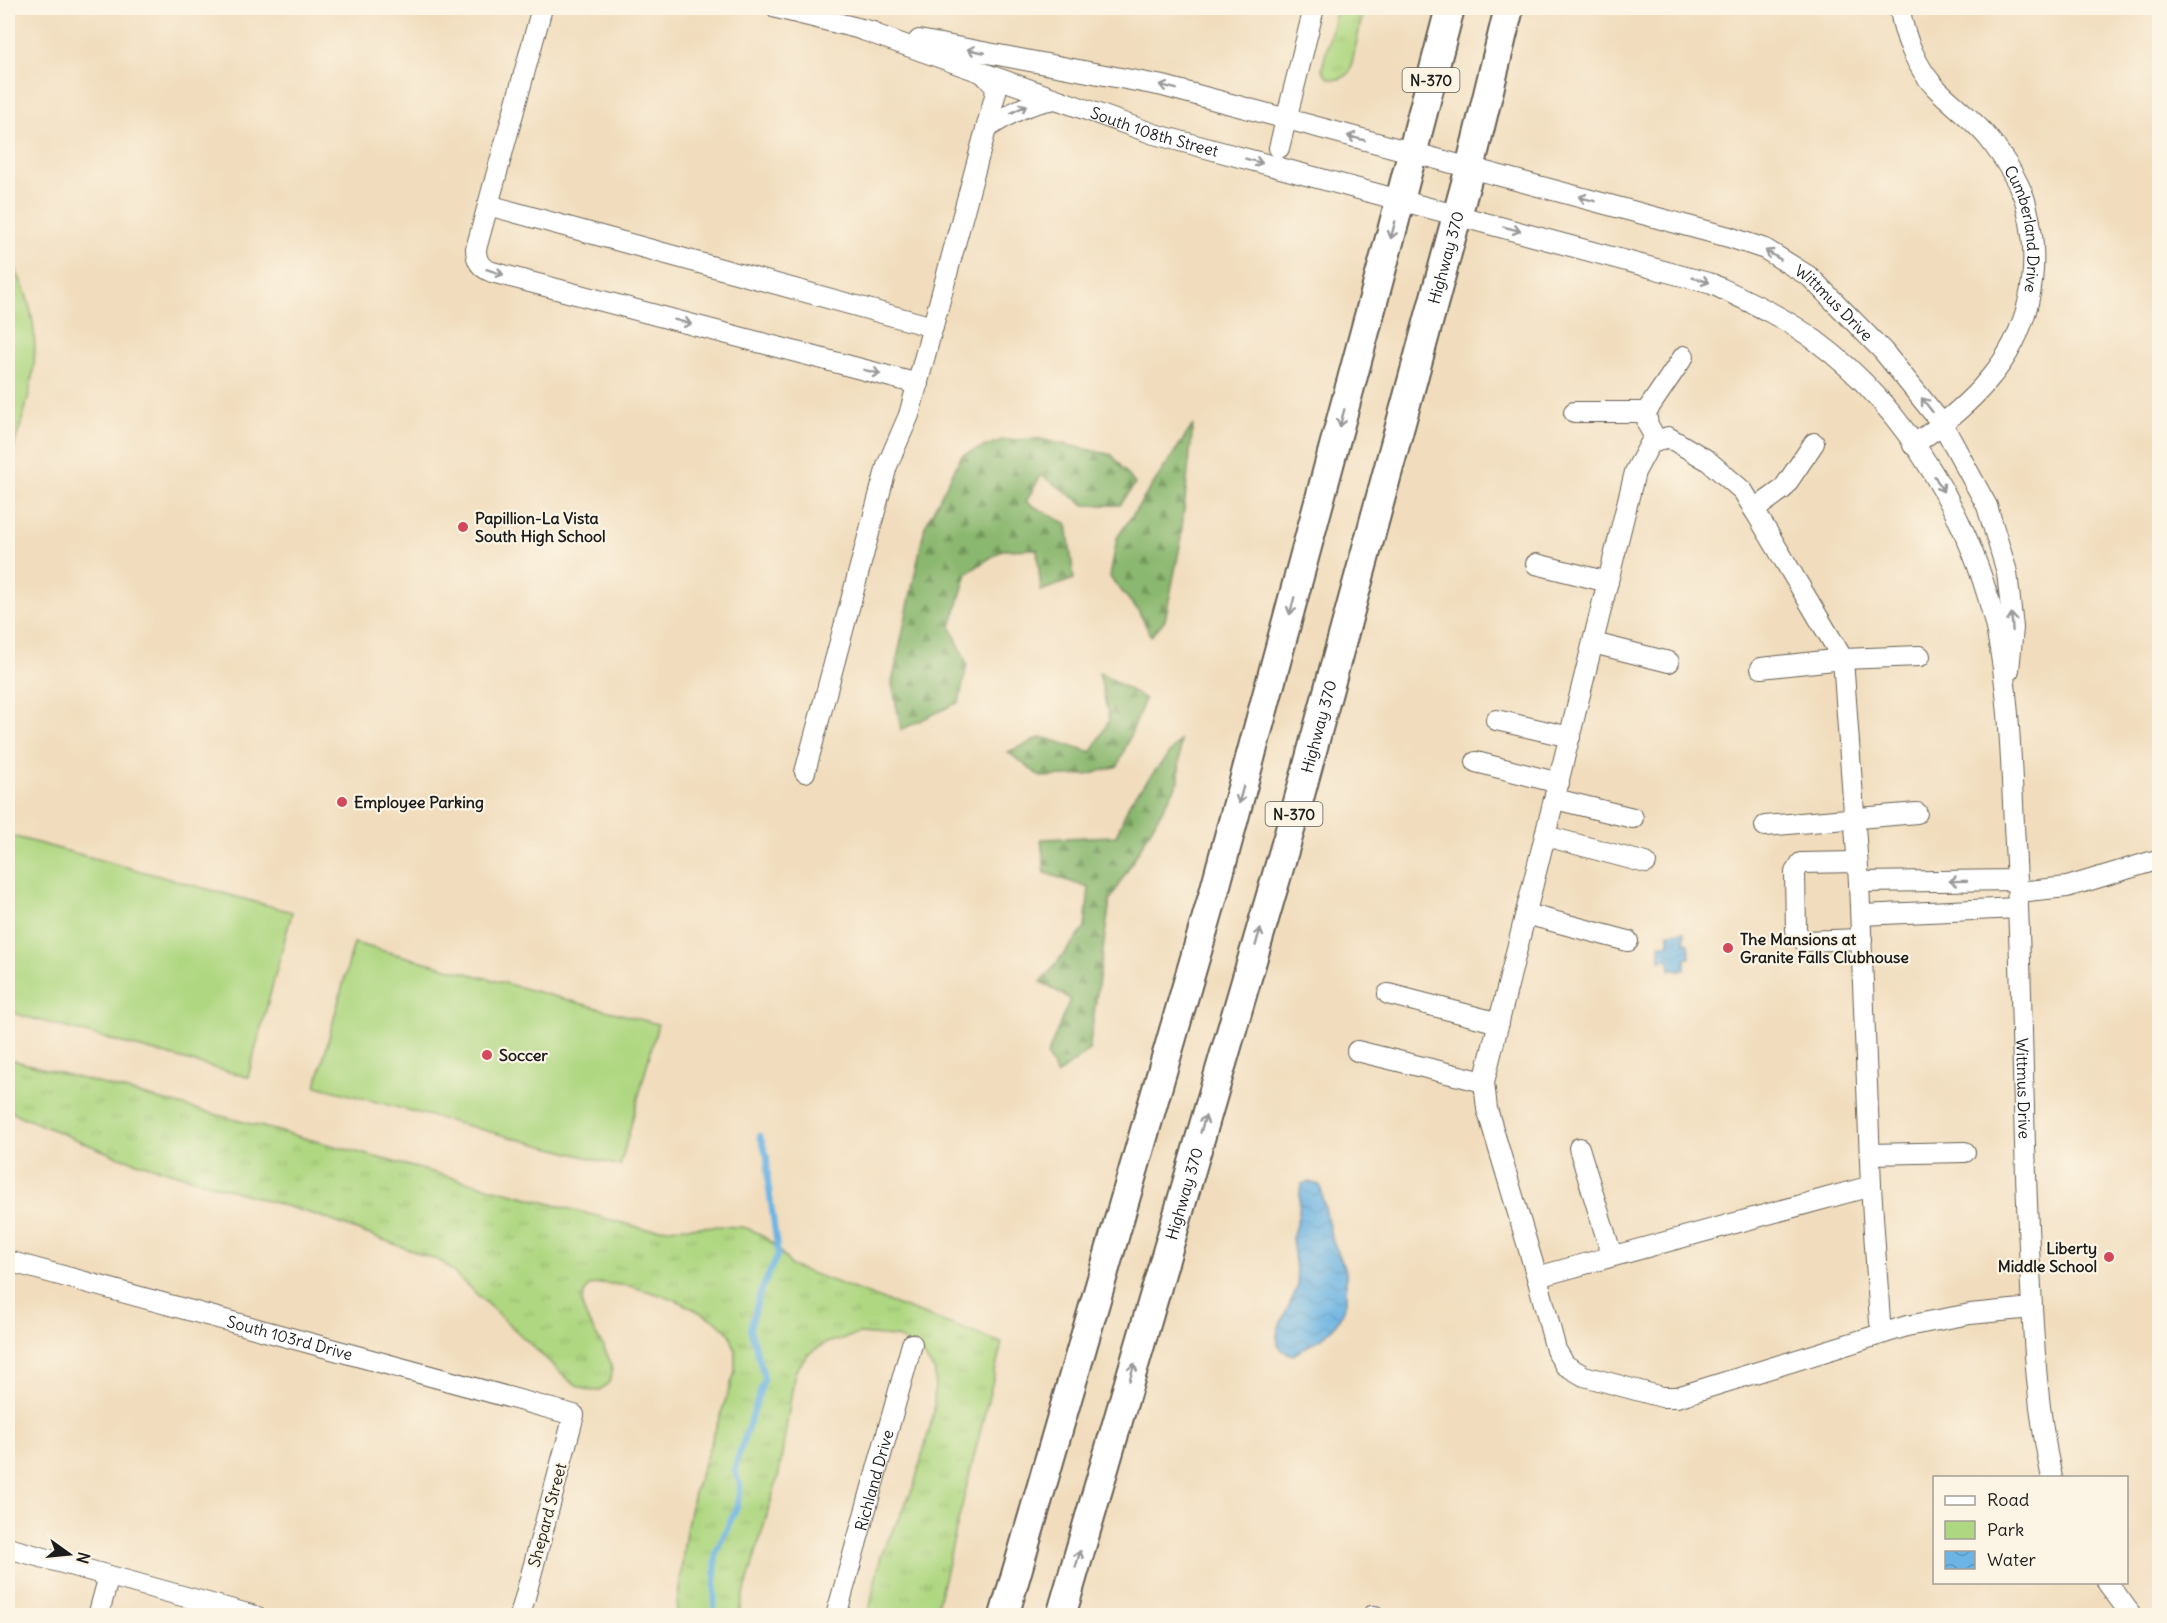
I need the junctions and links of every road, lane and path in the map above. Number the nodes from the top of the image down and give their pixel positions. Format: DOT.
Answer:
graph roads {
  1 [pos="542,8"];
  2 [pos="777,8"];
  3 [pos="1314,8"];
  4 [pos="1450,8"];
  5 [pos="1509,8"];
  6 [pos="1899,8"];
  7 [pos="860,29"];
  8 [pos="983,73"];
  9 [pos="1055,99"];
  10 [pos="1286,119"];
  11 [pos="987,128"];
  12 [pos="1279,148"];
  13 [pos="1413,153"];
  14 [pos="1470,168"];
  15 [pos="1400,200"];
  16 [pos="488,205"];
  17 [pos="1456,214"];
  18 [pos="933,327"];
  19 [pos="1684,356"];
  20 [pos="918,384"];
  21 [pos="1574,412"];
  22 [pos="1646,412"];
  23 [pos="1942,425"];
  24 [pos="1657,441"];
  25 [pos="1814,443"];
  26 [pos="1913,445"];
  27 [pos="1754,510"];
  28 [pos="1536,564"];
  29 [pos="1608,582"];
  30 [pos="1593,643"];
  31 [pos="1920,656"];
  32 [pos="1843,658"];
  33 [pos="1669,662"];
  34 [pos="1761,668"];
  35 [pos="2006,701"];
  36 [pos="1496,720"];
  37 [pos="1570,737"];
  38 [pos="1476,762"];
  39 [pos="805,772"];
  40 [pos="1557,791"];
  41 [pos="1917,813"];
  42 [pos="1632,818"];
  43 [pos="1854,819"];
  44 [pos="1765,826"];
  45 [pos="1546,836"];
  46 [pos="2160,859"];
  47 [pos="1857,862"];
  48 [pos="1646,863"];
  49 [pos="1859,882"];
  50 [pos="2018,893"];
  51 [pos="1526,914"];
  52 [pos="1861,915"];
  53 [pos="1862,939"];
  54 [pos="1628,941"];
  55 [pos="1388,994"];
  56 [pos="1499,1023"];
  57 [pos="1357,1051"];
  58 [pos="1484,1082"];
  59 [pos="1579,1148"];
  60 [pos="1965,1152"];
  61 [pos="1870,1154"];
  62 [pos="1871,1186"];
  63 [pos="1612,1256"];
  64 [pos="8,1261"];
  65 [pos="1537,1277"];
  66 [pos="2032,1308"];
  67 [pos="1884,1333"];
  68 [pos="912,1344"];
  69 [pos="574,1415"];
  70 [pos="2052,1476"];
  71 [pos="8,1548"];
  72 [pos="109,1576"];
  73 [pos="2108,1584"];
  74 [pos="98,1616"];
  75 [pos="255,1616"];
  76 [pos="520,1616"];
  77 [pos="836,1616"];
  78 [pos="1004,1616"];
  79 [pos="1061,1616"];
  80 [pos="2132,1616"];
  1 -- 16 [label="street"];
  2 -- 7 [label="street, South 108th Street"];
  3 -- 10 [label="street"];
  4 -- 13 [label="highway, N-370"];
  5 -- 14 [label="highway, Highway 370 / N-370"];
  6 -- 23 [label="street, Cumberland Drive"];
  7 -- 8 [label="street, South 108th Street"];
  10 -- 7 [label="street, South 108th Street, one-way"];
  8 -- 9 [label="street, South 108th Street"];
  8 -- 11 [label="street"];
  11 -- 9 [label="street, one-way"];
  9 -- 15 [label="street, South 108th Street, one-way"];
  10 -- 12 [label="street"];
  13 -- 10 [label="street, South 108th Street, one-way"];
  11 -- 18 [label="street"];
  13 -- 14 [label="street, Wittmus Drive"];
  13 -- 15 [label="highway, N-370"];
  14 -- 17 [label="highway, Highway 370 / N-370"];
  23 -- 14 [label="street, Wittmus Drive, one-way"];
  15 -- 17 [label="street, South 108th Street"];
  15 -- 78 [label="highway, N-370, one-way"];
  16 -- 18 [label="street"];
  16 -- 20 [label="street, one-way"];
  17 -- 26 [label="street, Wittmus Drive, one-way"];
  79 -- 17 [label="highway, Highway 370 / N-370, one-way"];
  18 -- 20 [label="street"];
  19 -- 22 [label="street"];
  20 -- 39 [label="street"];
  21 -- 22 [label="street"];
  22 -- 24 [label="street"];
  23 -- 26 [label="street, Cumberland Drive"];
  35 -- 23 [label="street, Wittmus Drive, one-way"];
  24 -- 27 [label="street"];
  24 -- 29 [label="street"];
  25 -- 27 [label="street"];
  26 -- 35 [label="street, Wittmus Drive, one-way"];
  27 -- 32 [label="street"];
  28 -- 29 [label="street"];
  29 -- 30 [label="street"];
  30 -- 33 [label="street"];
  30 -- 37 [label="street"];
  31 -- 32 [label="street"];
  32 -- 34 [label="street"];
  32 -- 43 [label="street"];
  35 -- 50 [label="street, Wittmus Drive"];
  36 -- 37 [label="street"];
  37 -- 40 [label="street"];
  38 -- 40 [label="street"];
  40 -- 42 [label="street"];
  40 -- 45 [label="street"];
  41 -- 43 [label="street"];
  43 -- 44 [label="street"];
  43 -- 47 [label="street"];
  45 -- 48 [label="street"];
  45 -- 51 [label="street"];
  46 -- 50 [label="street"];
  47 -- 49 [label="street"];
  47 -- 53 [label="street"];
  50 -- 49 [label="street, one-way"];
  49 -- 52 [label="street"];
  50 -- 52 [label="street"];
  50 -- 66 [label="street, Wittmus Drive"];
  51 -- 54 [label="street"];
  51 -- 56 [label="street"];
  52 -- 53 [label="street"];
  53 -- 61 [label="street"];
  55 -- 56 [label="street"];
  56 -- 58 [label="street"];
  57 -- 58 [label="street"];
  58 -- 65 [label="street"];
  59 -- 63 [label="street"];
  60 -- 61 [label="street"];
  61 -- 62 [label="street"];
  62 -- 63 [label="street"];
  62 -- 67 [label="street"];
  63 -- 65 [label="street"];
  64 -- 69 [label="street, South 103rd Drive"];
  65 -- 67 [label="street"];
  66 -- 67 [label="street"];
  66 -- 70 [label="street, Wittmus Drive"];
  68 -- 77 [label="street, Richland Drive"];
  69 -- 76 [label="street, Shepard Street"];
  71 -- 72 [label="street"];
  72 -- 74 [label="street"];
  72 -- 75 [label="street"];
  73 -- 80 [label="street"];
}
